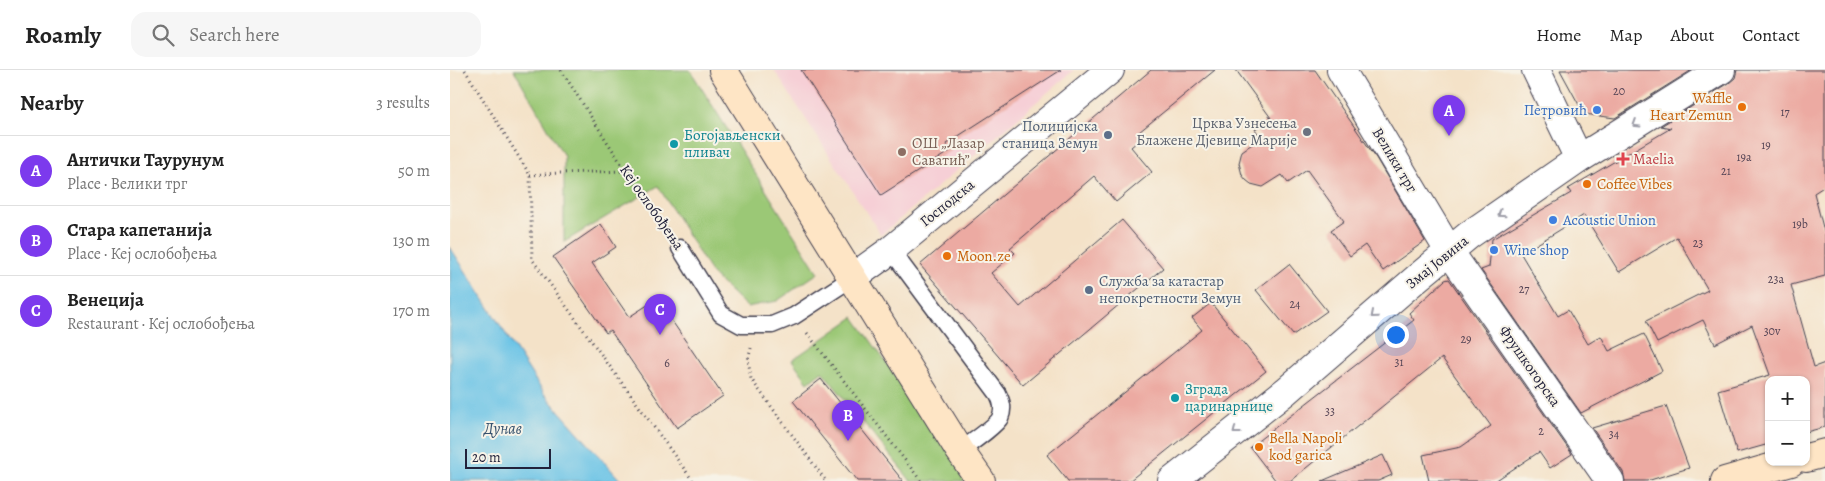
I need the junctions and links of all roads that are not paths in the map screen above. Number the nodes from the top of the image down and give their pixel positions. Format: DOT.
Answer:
graph roads {
  1 [pos="723,70"];
  2 [pos="1110,70"];
  3 [pos="1341,70"];
  4 [pos="1536,70"];
  5 [pos="1721,70"];
  6 [pos="1579,159"];
  7 [pos="897,245"];
  8 [pos="680,248"];
  9 [pos="1449,251"];
  10 [pos="852,278"];
  11 [pos="960,451"];
  12 [pos="1825,452"];
  13 [pos="1810,457"];
  14 [pos="1777,466"];
  15 [pos="980,481"];
  16 [pos="1172,481"];
  17 [pos="1610,481"];
  18 [pos="1725,481"];
  1 -- 10 [label="street"];
  2 -- 7 [label="street, Господска"];
  3 -- 9 [label="street, Велики трг"];
  4 -- 6 [label="street"];
  5 -- 6 [label="street, Змај Јовина, one-way"];
  6 -- 9 [label="street, Змај Јовина, one-way"];
  7 -- 10 [label="street, Господска"];
  7 -- 11 [label="lane"];
  8 -- 10 [label="lane, Кеј ослобођења"];
  9 -- 16 [label="street, Змај Јовина, one-way"];
  9 -- 17 [label="street, Фрушкогорска"];
  10 -- 11 [label="street"];
  11 -- 15 [label="street"];
  12 -- 13 [label="street"];
  14 -- 18 [label="street"];
}
